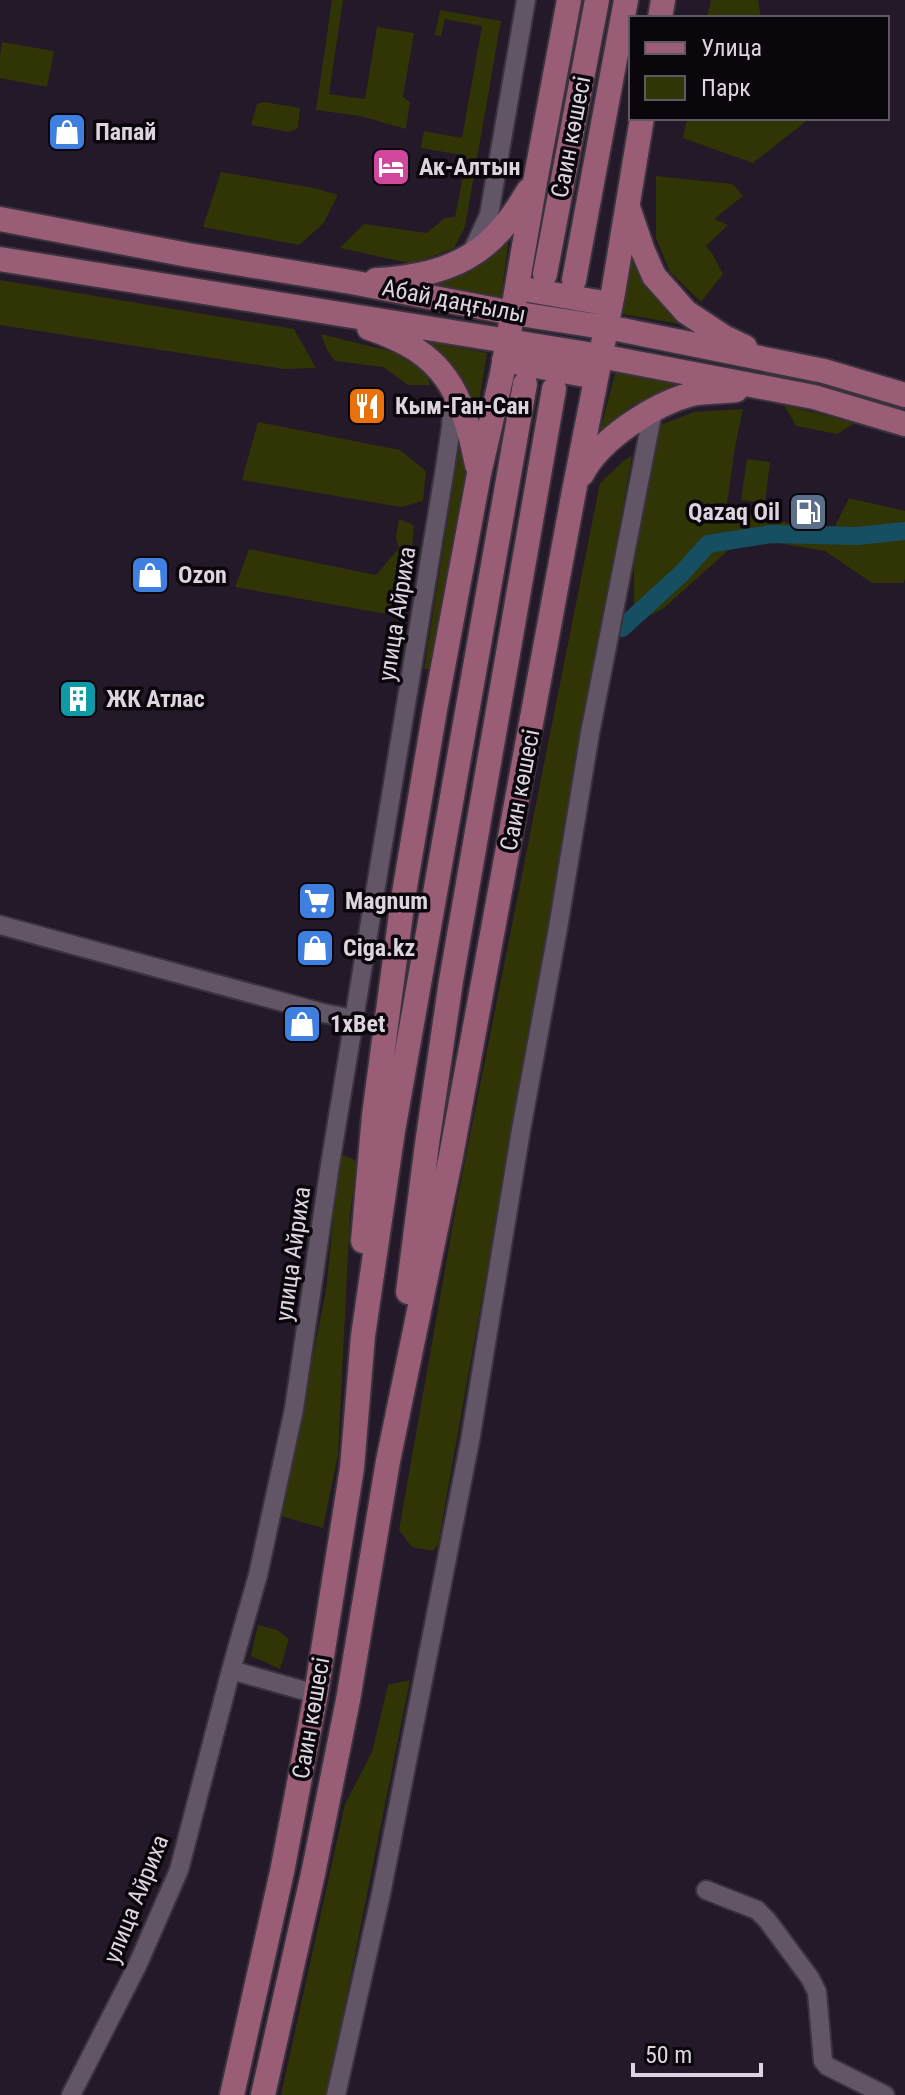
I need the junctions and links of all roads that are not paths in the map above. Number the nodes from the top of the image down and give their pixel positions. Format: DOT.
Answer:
graph roads {
  1 [pos="526,0"];
  2 [pos="569,0"];
  3 [pos="597,0"];
  4 [pos="626,0"];
  5 [pos="642,120"];
  6 [pos="535,182"];
  7 [pos="627,204"];
  8 [pos="0,219"];
  9 [pos="34,224"];
  10 [pos="469,258"];
  11 [pos="0,259"];
  12 [pos="30,263"];
  13 [pos="545,274"];
  14 [pos="574,280"];
  15 [pos="351,282"];
  16 [pos="517,288"];
  17 [pos="610,304"];
  18 [pos="313,310"];
  19 [pos="513,313"];
  20 [pos="606,328"];
  21 [pos="506,350"];
  22 [pos="773,360"];
  23 [pos="598,366"];
  24 [pos="525,384"];
  25 [pos="763,387"];
  26 [pos="554,389"];
  27 [pos="454,390"];
  28 [pos="905,395"];
  29 [pos="653,411"];
  30 [pos="905,424"];
  31 [pos="479,474"];
  32 [pos="574,491"];
  33 [pos="375,895"];
  34 [pos="403,899"];
  35 [pos="0,925"];
  36 [pos="354,1019"];
  37 [pos="363,1336"];
  38 [pos="388,1461"];
  39 [pos="231,1670"];
  40 [pos="316,1694"];
  41 [pos="706,1890"];
  42 [pos="71,2095"];
  43 [pos="232,2095"];
  44 [pos="263,2095"];
  45 [pos="336,2095"];
  46 [pos="885,2095"];
  1 -- 10 [label="street"];
  2 -- 6 [label="main road, Саин көшесі"];
  3 -- 13 [label="main road, Саин көшесі"];
  4 -- 14 [label="main road, Саин көшесі"];
  5 -- 7 [label="main road, Саин көшесі"];
  6 -- 10 [label="main road"];
  6 -- 16 [label="main road, Саин көшесі"];
  7 -- 17 [label="main road, Саин көшесі"];
  7 -- 22 [label="main road"];
  8 -- 9 [label="main road, Абай даңғылы"];
  9 -- 12 [label="main road"];
  9 -- 15 [label="main road, Абай даңғылы"];
  10 -- 15 [label="main road"];
  11 -- 12 [label="main road, Абай даңғылы"];
  12 -- 18 [label="main road, Абай даңғылы"];
  15 -- 19 [label="main road, Абай даңғылы"];
  16 -- 17 [label="main road"];
  16 -- 19 [label="main road, Саин көшесі"];
  17 -- 20 [label="main road, Саин көшесі"];
  18 -- 21 [label="main road, Абай даңғылы"];
  18 -- 27 [label="main road"];
  19 -- 20 [label="main road, Абай даңғылы"];
  19 -- 21 [label="main road, Саин көшесі"];
  20 -- 22 [label="main road, Абай даңғылы"];
  20 -- 23 [label="main road, Саин көшесі"];
  21 -- 23 [label="main road, Абай даңғылы"];
  21 -- 31 [label="main road, Саин көшесі"];
  22 -- 28 [label="main road, Абай даңғылы"];
  23 -- 25 [label="main road"];
  23 -- 32 [label="main road, Саин көшесі"];
  24 -- 37 [label="main road, Саин көшесі"];
  25 -- 29 [label="main road"];
  25 -- 30 [label="main road"];
  26 -- 38 [label="main road, Саин көшесі"];
  27 -- 31 [label="main road"];
  27 -- 33 [label="street, улица Айриха"];
  29 -- 32 [label="main road"];
  29 -- 45 [label="street"];
  31 -- 34 [label="main road, Саин көшесі"];
  32 -- 38 [label="main road, Саин көшесі"];
  33 -- 34 [label="street"];
  33 -- 36 [label="street, улица Айриха"];
  34 -- 37 [label="main road, Саин көшесі"];
  35 -- 36 [label="street"];
  36 -- 39 [label="street, улица Айриха"];
  37 -- 40 [label="main road, Саин көшесі"];
  38 -- 44 [label="main road, Саин көшесі"];
  39 -- 40 [label="street"];
  39 -- 42 [label="street, улица Айриха"];
  40 -- 43 [label="main road, Саин көшесі"];
  41 -- 46 [label="street"];
}
